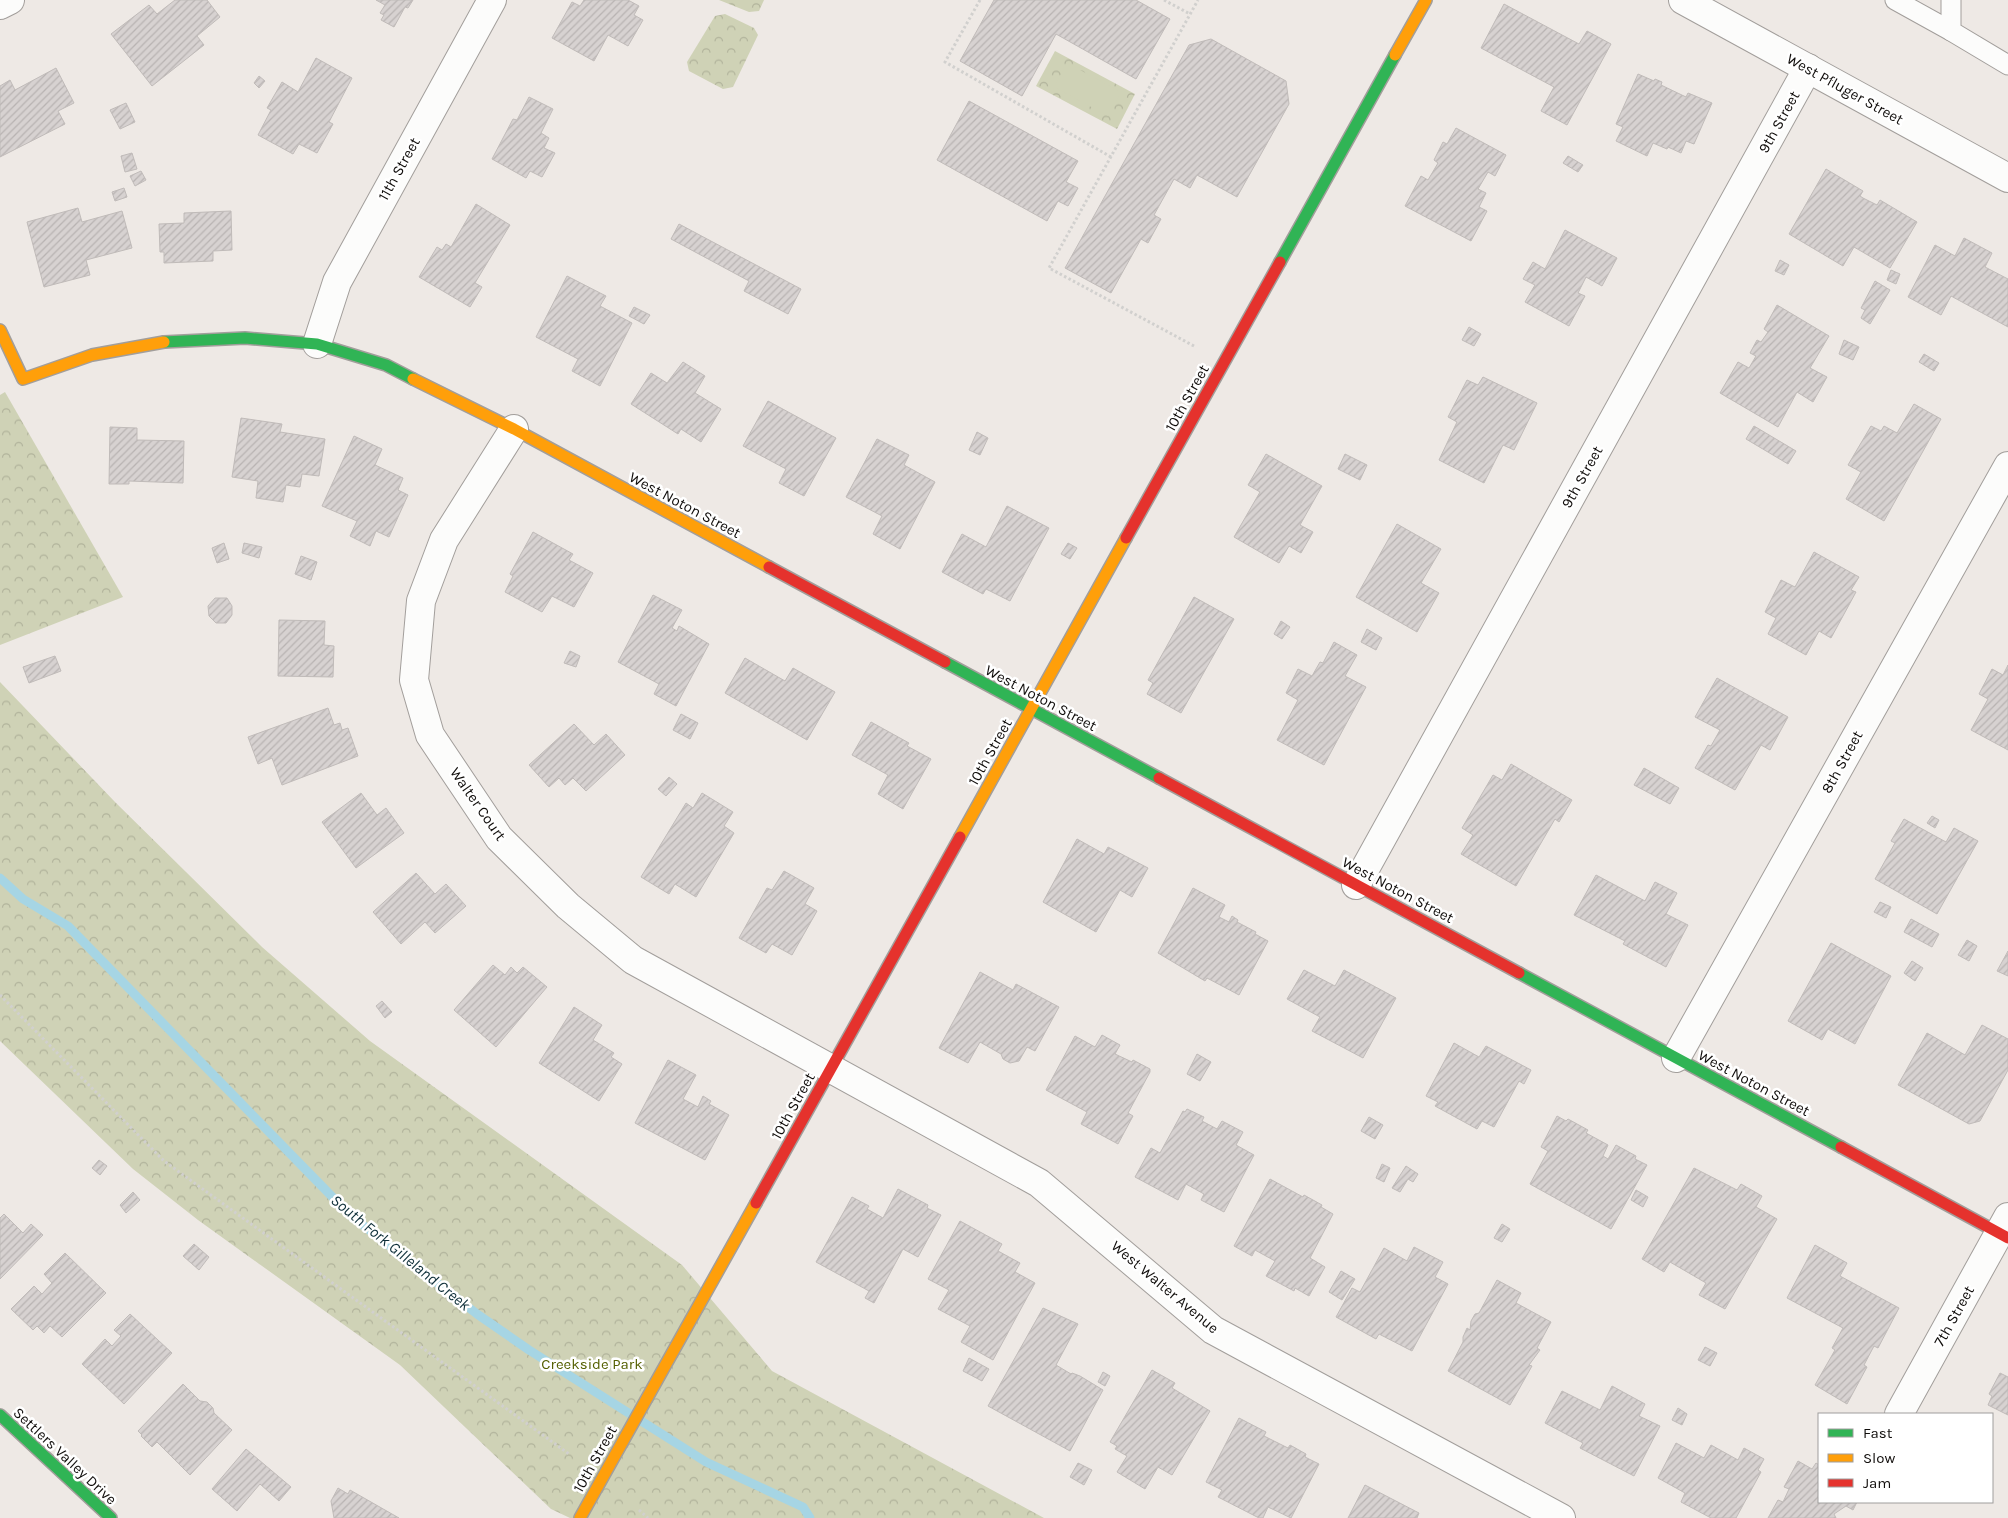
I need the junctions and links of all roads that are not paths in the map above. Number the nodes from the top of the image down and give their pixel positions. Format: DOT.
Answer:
graph roads {
  1 [pos="10,0"];
  2 [pos="492,0"];
  3 [pos="1426,0"];
  4 [pos="1683,0"];
  5 [pos="1895,0"];
  6 [pos="1951,0"];
  7 [pos="0,5"];
  8 [pos="1951,31"];
  9 [pos="2008,65"];
  10 [pos="1808,68"];
  11 [pos="2008,178"];
  12 [pos="0,330"];
  13 [pos="318,344"];
  14 [pos="514,429"];
  15 [pos="2008,466"];
  16 [pos="1032,709"];
  17 [pos="1356,885"];
  18 [pos="1676,1058"];
  19 [pos="830,1069"];
  20 [pos="2005,1229"];
  21 [pos="1900,1413"];
  22 [pos="0,1415"];
  23 [pos="110,1518"];
  24 [pos="580,1518"];
  25 [pos="1561,1518"];
  1 -- 7 [label="street"];
  2 -- 13 [label="street, 11th Street"];
  3 -- 16 [label="street, 10th Street"];
  4 -- 10 [label="street, West Pfluger Street"];
  5 -- 8 [label="lane"];
  6 -- 8 [label="lane"];
  8 -- 9 [label="lane"];
  10 -- 11 [label="street, West Pfluger Street"];
  10 -- 17 [label="street, 9th Street"];
  12 -- 13 [label="street, West Noton Street"];
  13 -- 14 [label="street, West Noton Street"];
  14 -- 16 [label="street, West Noton Street"];
  14 -- 19 [label="street, Walter Court"];
  15 -- 18 [label="street, 8th Street"];
  16 -- 17 [label="street, West Noton Street"];
  16 -- 19 [label="street, 10th Street"];
  17 -- 18 [label="street, West Noton Street"];
  18 -- 20 [label="street, West Noton Street"];
  19 -- 24 [label="street, 10th Street"];
  19 -- 25 [label="street, West Walter Avenue"];
  20 -- 21 [label="street, 7th Street"];
  22 -- 23 [label="street, Settlers Valley Drive"];
}
